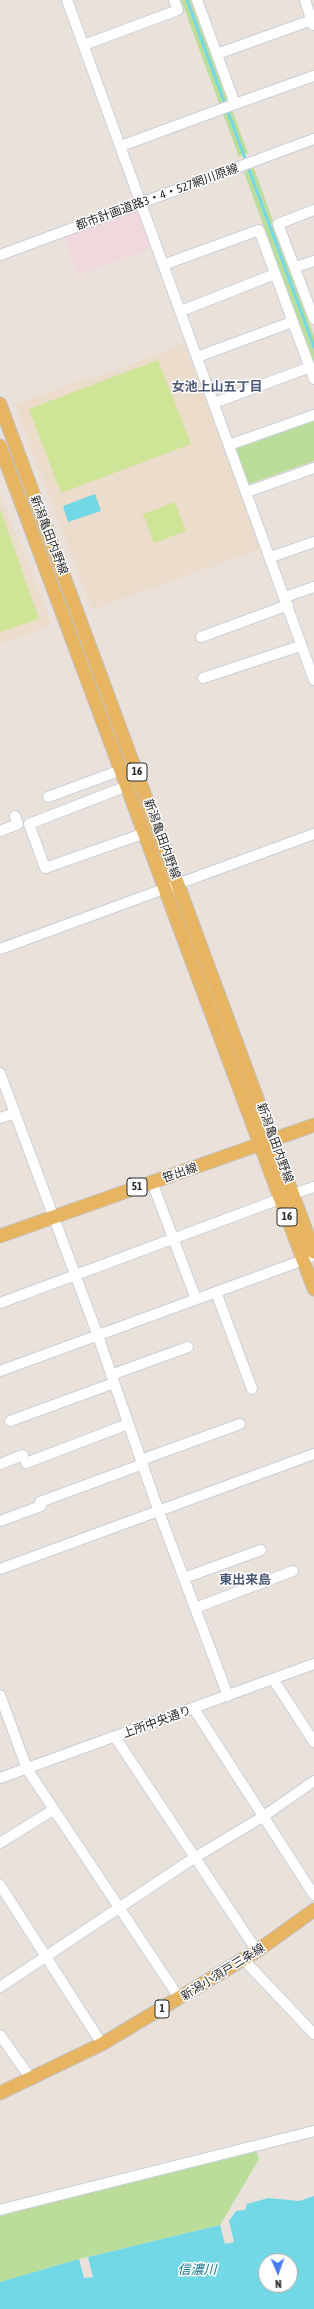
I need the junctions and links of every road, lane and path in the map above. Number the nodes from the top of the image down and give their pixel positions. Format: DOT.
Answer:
graph roads {
  1 [pos="67,0"];
  2 [pos="174,0"];
  3 [pos="305,0"];
  4 [pos="199,1"];
  5 [pos="313,23"];
  6 [pos="84,45"];
  7 [pos="217,54"];
  8 [pos="314,76"];
  9 [pos="235,104"];
  10 [pos="314,139"];
  11 [pos="121,146"];
  12 [pos="142,202"];
  13 [pos="314,210"];
  14 [pos="0,255"];
  15 [pos="314,261"];
  16 [pos="163,265"];
  17 [pos="296,267"];
  18 [pos="275,274"];
  19 [pos="181,310"];
  20 [pos="313,315"];
  21 [pos="292,322"];
  22 [pos="197,357"];
  23 [pos="310,367"];
  24 [pos="314,379"];
  25 [pos="214,403"];
  26 [pos="0,404"];
  27 [pos="314,415"];
  28 [pos="230,445"];
  29 [pos="0,446"];
  30 [pos="314,468"];
  31 [pos="247,492"];
  32 [pos="314,542"];
  33 [pos="271,558"];
  34 [pos="314,587"];
  35 [pos="286,601"];
  36 [pos="201,637"];
  37 [pos="300,646"];
  38 [pos="203,678"];
  39 [pos="314,680"];
  40 [pos="121,770"];
  41 [pos="127,786"];
  42 [pos="48,797"];
  43 [pos="15,816"];
  44 [pos="0,831"];
  45 [pos="145,833"];
  46 [pos="314,834"];
  47 [pos="178,883"];
  48 [pos="165,887"];
  49 [pos="0,949"];
  50 [pos="0,1074"];
  51 [pos="15,1113"];
  52 [pos="0,1118"];
  53 [pos="314,1125"];
  54 [pos="274,1140"];
  55 [pos="261,1144"];
  56 [pos="152,1182"];
  57 [pos="314,1187"];
  58 [pos="293,1194"];
  59 [pos="280,1199"];
  60 [pos="54,1217"];
  61 [pos="0,1236"];
  62 [pos="174,1239"];
  63 [pos="310,1256"];
  64 [pos="75,1276"];
  65 [pos="314,1289"];
  66 [pos="216,1292"];
  67 [pos="196,1300"];
  68 [pos="0,1303"];
  69 [pos="98,1336"];
  70 [pos="188,1347"];
  71 [pos="0,1371"];
  72 [pos="112,1379"];
  73 [pos="252,1389"];
  74 [pos="10,1421"];
  75 [pos="128,1424"];
  76 [pos="240,1424"];
  77 [pos="314,1454"];
  78 [pos="142,1462"];
  79 [pos="0,1464"];
  80 [pos="159,1512"];
  81 [pos="0,1521"];
  82 [pos="261,1550"];
  83 [pos="0,1569"];
  84 [pos="293,1571"];
  85 [pos="184,1578"];
  86 [pos="195,1608"];
  87 [pos="314,1664"];
  88 [pos="274,1679"];
  89 [pos="0,1695"];
  90 [pos="228,1696"];
  91 [pos="194,1709"];
  92 [pos="4,1718"];
  93 [pos="115,1737"];
  94 [pos="314,1742"];
  95 [pos="27,1768"];
  96 [pos="0,1778"];
  97 [pos="314,1781"];
  98 [pos="53,1810"];
  99 [pos="264,1816"];
  100 [pos="0,1843"];
  101 [pos="194,1858"];
  102 [pos="1,1890"];
  103 [pos="314,1895"];
  104 [pos="119,1910"];
  105 [pos="314,1910"];
  106 [pos="257,1951"];
  107 [pos="46,1956"];
  108 [pos="244,1960"];
  109 [pos="0,1987"];
  110 [pos="180,1999"];
  111 [pos="314,2034"];
  112 [pos="0,2035"];
  113 [pos="102,2044"];
  114 [pos="31,2079"];
  115 [pos="0,2093"];
  116 [pos="314,2131"];
  117 [pos="0,2210"];
  1 -- 6 [label="street"];
  2 -- 6 [label="street"];
  3 -- 5 [label="street"];
  4 -- 7 [label="street"];
  5 -- 7 [label="street"];
  6 -- 11 [label="street"];
  7 -- 9 [label="street"];
  8 -- 9 [label="street"];
  9 -- 11 [label="street"];
  10 -- 12 [label="street, 都市計画道路3・4・527網川原線"];
  11 -- 12 [label="street"];
  12 -- 14 [label="street, 都市計画道路3・4・527網川原線"];
  12 -- 16 [label="street"];
  13 -- 17 [label="street"];
  15 -- 17 [label="street"];
  16 -- 18 [label="street"];
  16 -- 19 [label="street"];
  17 -- 20 [label="street"];
  18 -- 19 [label="street"];
  18 -- 21 [label="street"];
  19 -- 22 [label="street"];
  21 -- 22 [label="street"];
  21 -- 23 [label="street"];
  22 -- 25 [label="street"];
  23 -- 24 [label="street"];
  23 -- 25 [label="street"];
  25 -- 28 [label="street"];
  26 -- 47 [label="main road, 新潟亀田内野線 / 16"];
  27 -- 28 [label="street"];
  28 -- 31 [label="street"];
  29 -- 40 [label="main road, 新潟亀田内野線 / 16"];
  30 -- 31 [label="street"];
  31 -- 33 [label="street"];
  32 -- 33 [label="street"];
  33 -- 35 [label="street"];
  34 -- 35 [label="street"];
  35 -- 36 [label="street"];
  35 -- 37 [label="street"];
  37 -- 38 [label="street"];
  37 -- 39 [label="street"];
  40 -- 41 [label="main road, 新潟亀田内野線 / 16"];
  40 -- 42 [label="street"];
  41 -- 45 [label="main road, 新潟亀田内野線 / 16"];
  41 -- 45 [label="street"];
  43 -- 44 [label="street"];
  45 -- 48 [label="main road, 新潟亀田内野線 / 16"];
  46 -- 47 [label="street"];
  47 -- 48 [label="street"];
  47 -- 54 [label="main road, 新潟亀田内野線 / 16"];
  48 -- 49 [label="street"];
  48 -- 55 [label="main road, 新潟亀田内野線 / 16"];
  50 -- 51 [label="street"];
  51 -- 52 [label="street"];
  51 -- 60 [label="street"];
  53 -- 54 [label="main road, 笹出線 / 51"];
  54 -- 55 [label="main road, 笹出線 / 51"];
  54 -- 58 [label="main road, 新潟亀田内野線 / 16"];
  55 -- 56 [label="main road, 笹出線 / 51"];
  55 -- 59 [label="main road, 新潟亀田内野線 / 16"];
  56 -- 60 [label="main road, 笹出線 / 51"];
  56 -- 62 [label="street"];
  57 -- 58 [label="street"];
  58 -- 63 [label="main road, 新潟亀田内野線 / 16"];
  59 -- 62 [label="street"];
  59 -- 63 [label="main road, 新潟亀田内野線 / 16"];
  60 -- 61 [label="main road, 笹出線 / 51"];
  60 -- 64 [label="street"];
  62 -- 64 [label="street"];
  62 -- 67 [label="street"];
  63 -- 65 [label="main road, 新潟亀田内野線 / 16"];
  63 -- 66 [label="street"];
  64 -- 68 [label="street"];
  64 -- 69 [label="street"];
  66 -- 67 [label="street"];
  66 -- 73 [label="street"];
  67 -- 69 [label="street"];
  69 -- 71 [label="street"];
  69 -- 72 [label="street"];
  70 -- 72 [label="street"];
  72 -- 74 [label="street"];
  72 -- 75 [label="street"];
  75 -- 78 [label="street"];
  75 -- 79 [label="street"];
  76 -- 78 [label="street"];
  77 -- 80 [label="street"];
  78 -- 80 [label="street"];
  78 -- 81 [label="street"];
  80 -- 83 [label="street"];
  80 -- 85 [label="street"];
  82 -- 85 [label="street"];
  84 -- 86 [label="street"];
  85 -- 86 [label="street"];
  86 -- 90 [label="street"];
  87 -- 88 [label="street, 上所中央通り"];
  88 -- 90 [label="street, 上所中央通り"];
  88 -- 94 [label="street"];
  89 -- 92 [label="street"];
  90 -- 91 [label="street, 上所中央通り"];
  91 -- 93 [label="street, 上所中央通り"];
  91 -- 99 [label="street"];
  92 -- 95 [label="street"];
  93 -- 95 [label="street, 上所中央通り"];
  93 -- 101 [label="street"];
  95 -- 96 [label="street, 上所中央通り"];
  95 -- 98 [label="street"];
  97 -- 99 [label="street"];
  98 -- 100 [label="street"];
  98 -- 104 [label="street"];
  99 -- 101 [label="street"];
  99 -- 103 [label="street"];
  101 -- 104 [label="street"];
  101 -- 106 [label="street"];
  102 -- 107 [label="street"];
  104 -- 107 [label="street"];
  104 -- 110 [label="street"];
  105 -- 106 [label="main road, 新潟小須戸三条線 / 1"];
  106 -- 108 [label="main road, 新潟小須戸三条線 / 1"];
  107 -- 109 [label="street"];
  107 -- 113 [label="street"];
  108 -- 110 [label="main road, 新潟小須戸三条線 / 1"];
  108 -- 111 [label="street"];
  110 -- 113 [label="main road, 新潟小須戸三条線 / 1"];
  112 -- 114 [label="street"];
  113 -- 114 [label="main road, 新潟小須戸三条線 / 1"];
  114 -- 115 [label="main road, 新潟小須戸三条線 / 1"];
  116 -- 117 [label="street"];
}
